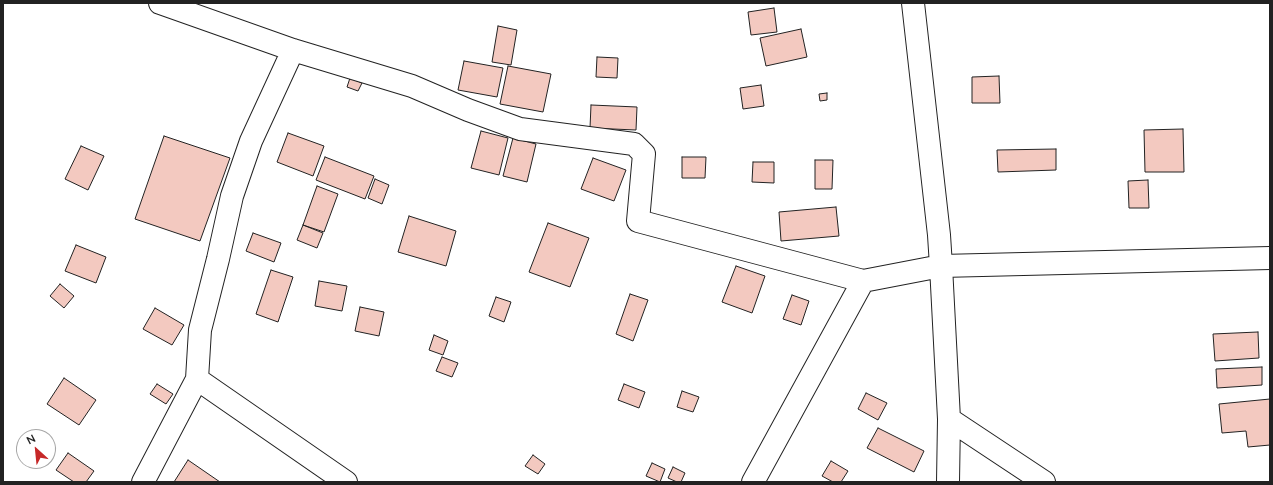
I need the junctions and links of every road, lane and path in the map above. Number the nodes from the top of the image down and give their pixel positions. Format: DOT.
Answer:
graph roads {
  1 [pos="160,3"];
  2 [pos="913,3"];
  3 [pos="292,50"];
  4 [pos="1270,258"];
  5 [pos="941,266"];
  6 [pos="863,281"];
  7 [pos="197,379"];
  8 [pos="949,419"];
  9 [pos="143,482"];
  10 [pos="346,482"];
  11 [pos="753,482"];
  12 [pos="948,482"];
  13 [pos="1044,482"];
  1 -- 3 [label="street"];
  2 -- 5 [label="street"];
  3 -- 6 [label="street"];
  3 -- 7 [label="street"];
  4 -- 5 [label="street"];
  5 -- 6 [label="street"];
  5 -- 8 [label="street"];
  6 -- 11 [label="street"];
  7 -- 9 [label="street"];
  7 -- 10 [label="street"];
  8 -- 12 [label="street"];
  8 -- 13 [label="street"];
}
